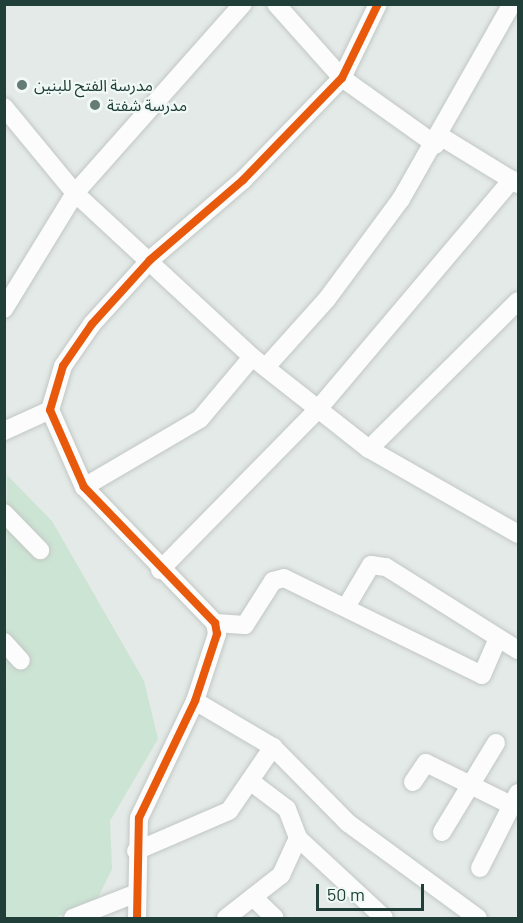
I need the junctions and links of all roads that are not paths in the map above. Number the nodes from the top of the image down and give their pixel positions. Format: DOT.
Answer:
graph roads {
  1 [pos="243,4"];
  2 [pos="276,4"];
  3 [pos="378,4"];
  4 [pos="512,4"];
  5 [pos="342,78"];
  6 [pos="4,107"];
  7 [pos="438,140"];
  8 [pos="515,182"];
  9 [pos="75,193"];
  10 [pos="150,260"];
  11 [pos="6,302"];
  12 [pos="517,306"];
  13 [pos="259,362"];
  14 [pos="319,408"];
  15 [pos="51,410"];
  16 [pos="4,431"];
  17 [pos="369,449"];
  18 [pos="84,487"];
  19 [pos="4,513"];
  20 [pos="519,534"];
  21 [pos="40,550"];
  22 [pos="160,570"];
  23 [pos="346,607"];
  24 [pos="215,622"];
  25 [pos="498,638"];
  26 [pos="4,642"];
  27 [pos="519,650"];
  28 [pos="21,661"];
  29 [pos="195,701"];
  30 [pos="496,743"];
  31 [pos="273,747"];
  32 [pos="250,782"];
  33 [pos="413,782"];
  34 [pos="306,784"];
  35 [pos="468,784"];
  36 [pos="515,799"];
  37 [pos="287,809"];
  38 [pos="442,832"];
  39 [pos="298,838"];
  40 [pos="136,851"];
  41 [pos="480,868"];
  42 [pos="137,893"];
  43 [pos="253,897"];
  44 [pos="73,918"];
  45 [pos="137,918"];
  46 [pos="226,918"];
  47 [pos="275,918"];
  48 [pos="384,918"];
  49 [pos="478,918"];
  1 -- 9 [label="street"];
  2 -- 5 [label="street"];
  3 -- 5 [label="street"];
  4 -- 7 [label="street"];
  5 -- 7 [label="street"];
  5 -- 10 [label="street"];
  6 -- 9 [label="street"];
  7 -- 8 [label="street"];
  7 -- 13 [label="street"];
  8 -- 14 [label="street"];
  9 -- 10 [label="street"];
  9 -- 11 [label="street"];
  10 -- 13 [label="street"];
  10 -- 15 [label="street"];
  12 -- 17 [label="street"];
  13 -- 14 [label="street"];
  13 -- 18 [label="street"];
  14 -- 17 [label="street"];
  14 -- 22 [label="street"];
  15 -- 16 [label="street"];
  15 -- 18 [label="street"];
  17 -- 20 [label="street"];
  18 -- 22 [label="street"];
  19 -- 21 [label="street"];
  22 -- 24 [label="street"];
  23 -- 24 [label="street"];
  23 -- 25 [label="street"];
  23 -- 25 [label="street"];
  24 -- 29 [label="street"];
  25 -- 27 [label="street"];
  26 -- 28 [label="street"];
  29 -- 31 [label="street"];
  29 -- 40 [label="street"];
  30 -- 35 [label="street"];
  31 -- 32 [label="street"];
  31 -- 34 [label="street"];
  32 -- 37 [label="street"];
  32 -- 40 [label="street"];
  33 -- 35 [label="street"];
  34 -- 37 [label="street"];
  34 -- 49 [label="street"];
  35 -- 36 [label="street"];
  35 -- 38 [label="street"];
  36 -- 41 [label="street"];
  37 -- 39 [label="street"];
  39 -- 43 [label="street"];
  39 -- 48 [label="street"];
  40 -- 42 [label="street"];
  42 -- 44 [label="street"];
  42 -- 45 [label="street"];
  43 -- 46 [label="street"];
  43 -- 47 [label="street"];
}
